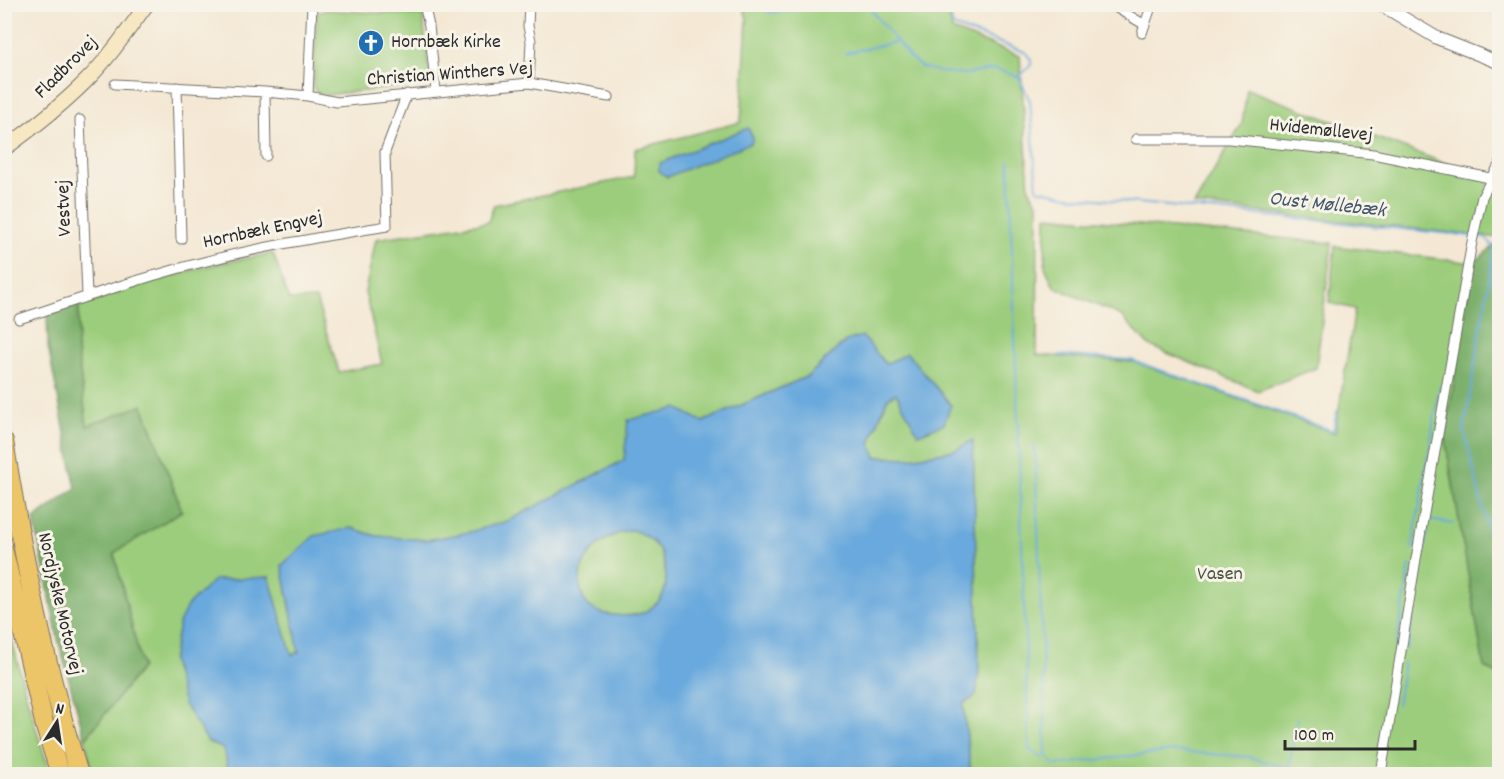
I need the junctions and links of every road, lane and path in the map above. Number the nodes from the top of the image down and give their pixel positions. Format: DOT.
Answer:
graph roads {
  1 [pos="147,4"];
  2 [pos="312,4"];
  3 [pos="424,4"];
  4 [pos="529,4"];
  5 [pos="1110,4"];
  6 [pos="1152,4"];
  7 [pos="1380,4"];
  8 [pos="1500,55"];
  9 [pos="1500,63"];
  10 [pos="529,83"];
  11 [pos="115,84"];
  12 [pos="177,87"];
  13 [pos="436,91"];
  14 [pos="265,92"];
  15 [pos="407,94"];
  16 [pos="308,96"];
  17 [pos="609,97"];
  18 [pos="80,120"];
  19 [pos="1136,139"];
  20 [pos="4,149"];
  21 [pos="266,156"];
  22 [pos="1500,163"];
  23 [pos="1496,179"];
  24 [pos="181,239"];
  25 [pos="87,295"];
  26 [pos="19,319"];
  27 [pos="4,441"];
  28 [pos="4,552"];
  29 [pos="60,774"];
  30 [pos="79,774"];
  31 [pos="1381,774"];
  1 -- 20 [label="main road, Fladbrovej"];
  2 -- 16 [label="street"];
  3 -- 13 [label="street"];
  4 -- 10 [label="street"];
  5 -- 6 [label="street"];
  7 -- 8 [label="street"];
  7 -- 9 [label="street"];
  10 -- 13 [label="street, Christian Winthers Vej"];
  10 -- 17 [label="street, Christian Winthers Vej"];
  11 -- 12 [label="street, Christian Winthers Vej"];
  12 -- 14 [label="street, Christian Winthers Vej"];
  12 -- 24 [label="street"];
  13 -- 15 [label="street, Christian Winthers Vej"];
  14 -- 16 [label="street, Christian Winthers Vej"];
  14 -- 21 [label="street"];
  15 -- 16 [label="street, Christian Winthers Vej"];
  15 -- 25 [label="street, Hornbæk Engvej"];
  18 -- 25 [label="street, Vestvej"];
  19 -- 23 [label="street, Hvidemøllevej"];
  22 -- 23 [label="street"];
  23 -- 31 [label="street"];
  25 -- 26 [label="street, Hornbæk Engvej"];
  27 -- 30 [label="highway, Nordjyske Motorvej"];
  28 -- 29 [label="highway, Nordjyske Motorvej"];
}
